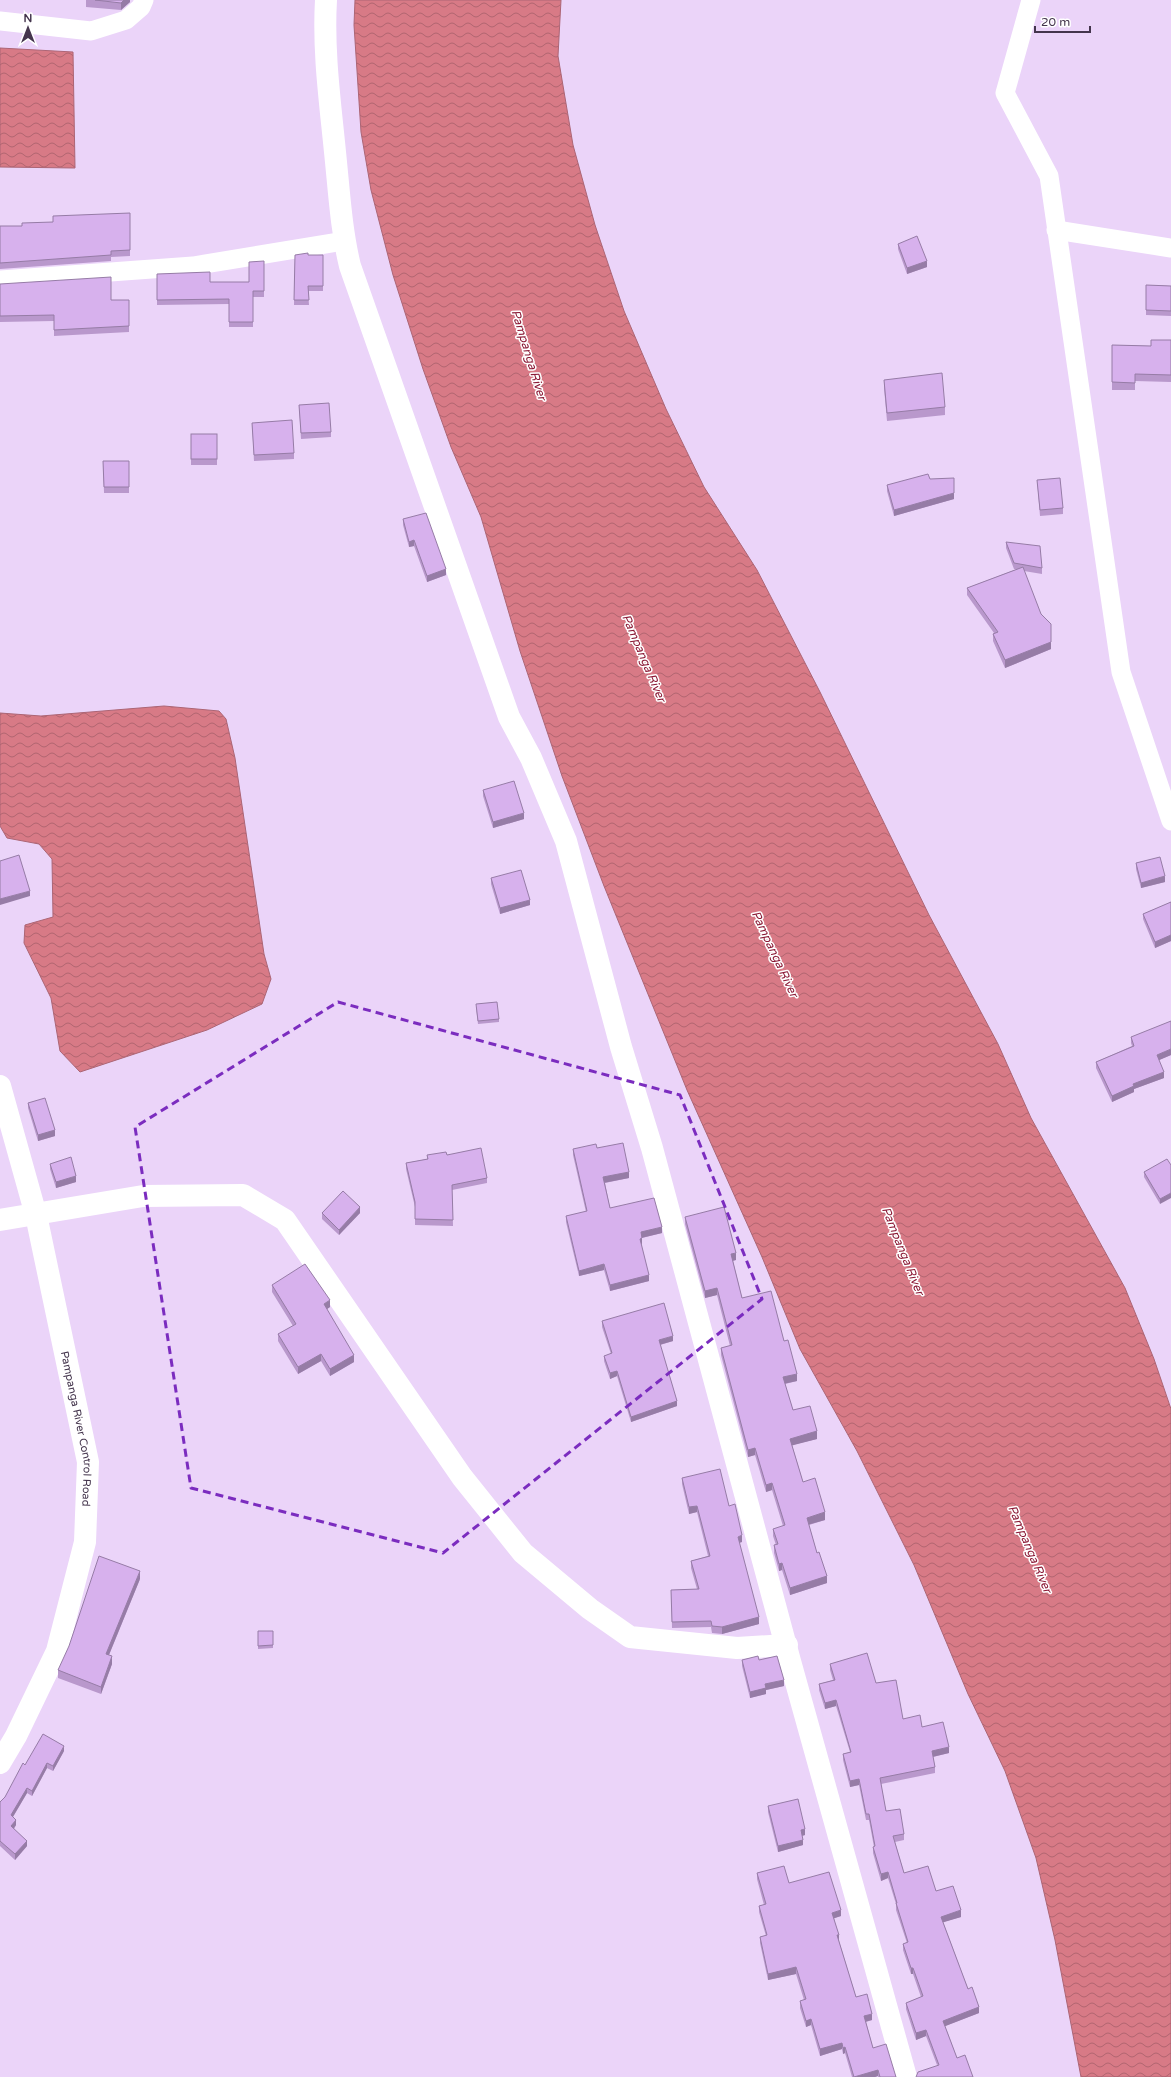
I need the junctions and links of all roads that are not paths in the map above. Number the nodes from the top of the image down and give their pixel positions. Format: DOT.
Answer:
graph roads {
  1 [pos="144,0"];
  2 [pos="326,0"];
  3 [pos="1031,0"];
  4 [pos="0,21"];
  5 [pos="1056,230"];
  6 [pos="344,241"];
  7 [pos="1171,248"];
  8 [pos="0,280"];
  9 [pos="1171,820"];
  10 [pos="0,1086"];
  11 [pos="36,1215"];
  12 [pos="0,1220"];
  13 [pos="787,1645"];
  14 [pos="0,1763"];
  15 [pos="906,2077"];
  1 -- 4 [label="street"];
  2 -- 6 [label="street"];
  3 -- 5 [label="street"];
  5 -- 7 [label="street"];
  5 -- 9 [label="street"];
  6 -- 8 [label="street"];
  6 -- 13 [label="street"];
  10 -- 11 [label="street, Pampanga River Control Road"];
  11 -- 12 [label="street"];
  11 -- 13 [label="street"];
  11 -- 14 [label="street, Pampanga River Control Road"];
  13 -- 15 [label="street"];
}
